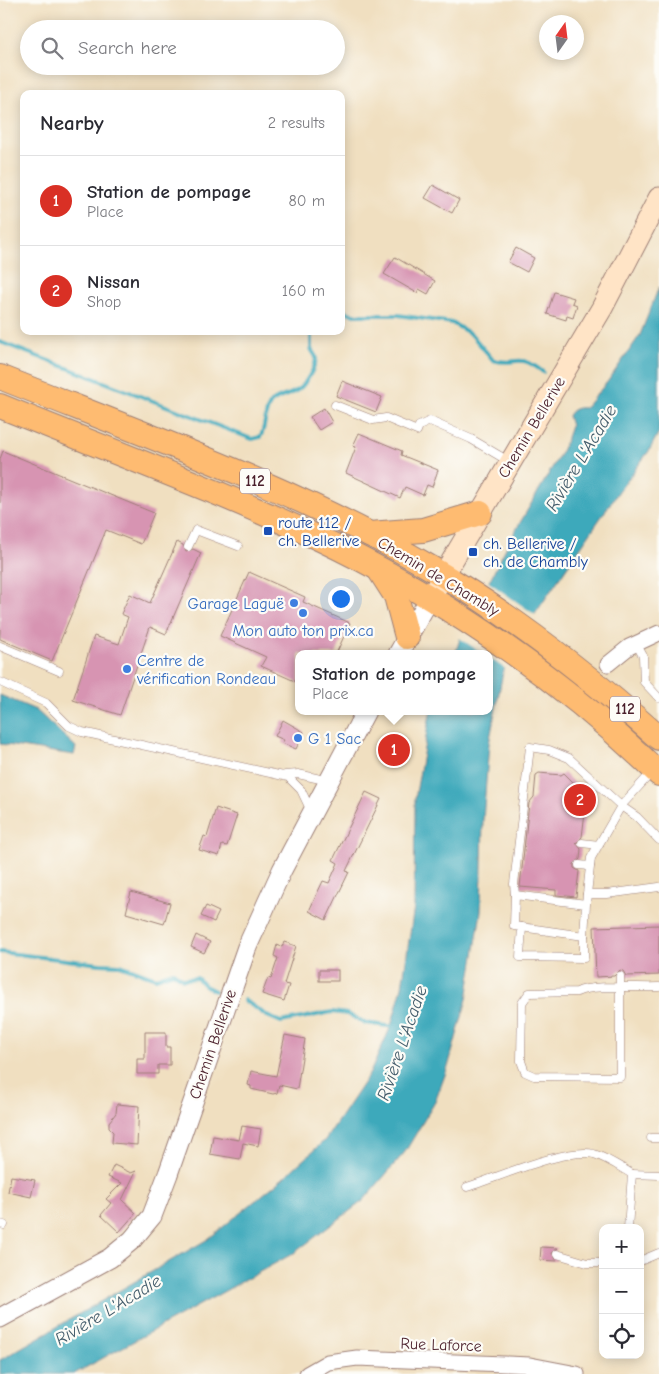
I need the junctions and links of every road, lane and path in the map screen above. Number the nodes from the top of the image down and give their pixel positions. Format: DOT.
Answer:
graph roads {
  1 [pos="659,198"];
  2 [pos="0,377"];
  3 [pos="335,405"];
  4 [pos="0,406"];
  5 [pos="510,462"];
  6 [pos="480,513"];
  7 [pos="369,534"];
  8 [pos="238,546"];
  9 [pos="188,547"];
  10 [pos="379,569"];
  11 [pos="444,575"];
  12 [pos="430,598"];
  13 [pos="659,633"];
  14 [pos="636,643"];
  15 [pos="0,646"];
  16 [pos="403,646"];
  17 [pos="608,664"];
  18 [pos="59,671"];
  19 [pos="0,682"];
  20 [pos="659,698"];
  21 [pos="364,715"];
  22 [pos="659,738"];
  23 [pos="657,772"];
  24 [pos="283,775"];
  25 [pos="330,781"];
  26 [pos="621,806"];
  27 [pos="312,813"];
  28 [pos="659,840"];
  29 [pos="582,843"];
  30 [pos="599,845"];
  31 [pos="579,865"];
  32 [pos="590,866"];
  33 [pos="659,887"];
  34 [pos="587,894"];
  35 [pos="516,895"];
  36 [pos="586,904"];
  37 [pos="522,927"];
  38 [pos="584,936"];
  39 [pos="620,976"];
  40 [pos="659,987"];
  41 [pos="620,988"];
  42 [pos="632,1174"];
  43 [pos="659,1175"];
  44 [pos="467,1187"];
  45 [pos="628,1224"];
  46 [pos="659,1253"];
  47 [pos="557,1254"];
  48 [pos="644,1259"];
  49 [pos="599,1263"];
  50 [pos="0,1318"];
  51 [pos="502,1369"];
  52 [pos="307,1374"];
  53 [pos="576,1374"];
  1 -- 5 [label="main road, Chemin Bellerive"];
  2 -- 7 [label="main road, Chemin de Chambly / 112"];
  3 -- 5 [label="lane"];
  4 -- 10 [label="main road, Chemin de Chambly / 112"];
  5 -- 6 [label="main road, Chemin Bellerive"];
  6 -- 7 [label="main road"];
  6 -- 11 [label="main road, Chemin Bellerive"];
  7 -- 11 [label="main road, Chemin de Chambly / 112"];
  8 -- 9 [label="lane"];
  10 -- 12 [label="main road, Chemin de Chambly / 112"];
  10 -- 16 [label="main road"];
  11 -- 12 [label="main road, Chemin Bellerive"];
  11 -- 22 [label="main road, Chemin de Chambly / 112"];
  12 -- 16 [label="street, Chemin Bellerive"];
  12 -- 23 [label="main road, Chemin de Chambly / 112"];
  13 -- 14 [label="street"];
  14 -- 17 [label="street"];
  14 -- 20 [label="lane"];
  15 -- 18 [label="lane"];
  19 -- 24 [label="lane"];
  21 -- 25 [label="street, Chemin Bellerive"];
  23 -- 26 [label="lane"];
  24 -- 25 [label="lane"];
  24 -- 27 [label="lane"];
  25 -- 27 [label="street, Chemin Bellerive"];
  26 -- 28 [label="lane"];
  26 -- 30 [label="lane"];
  26 -- 35 [label="lane"];
  27 -- 50 [label="street, Chemin Bellerive"];
  29 -- 30 [label="lane"];
  30 -- 32 [label="lane"];
  31 -- 32 [label="lane"];
  32 -- 34 [label="lane"];
  33 -- 34 [label="lane"];
  34 -- 36 [label="lane"];
  35 -- 36 [label="lane"];
  35 -- 37 [label="lane"];
  36 -- 38 [label="lane"];
  37 -- 38 [label="lane"];
  37 -- 38 [label="lane"];
  39 -- 41 [label="lane"];
  40 -- 41 [label="lane"];
  41 -- 41 [label="lane"];
  42 -- 43 [label="lane"];
  42 -- 44 [label="lane"];
  42 -- 45 [label="lane"];
  46 -- 48 [label="lane"];
  47 -- 49 [label="lane"];
  51 -- 52 [label="street, Rue Laforce"];
  51 -- 53 [label="street, Rue Laforce"];
}
